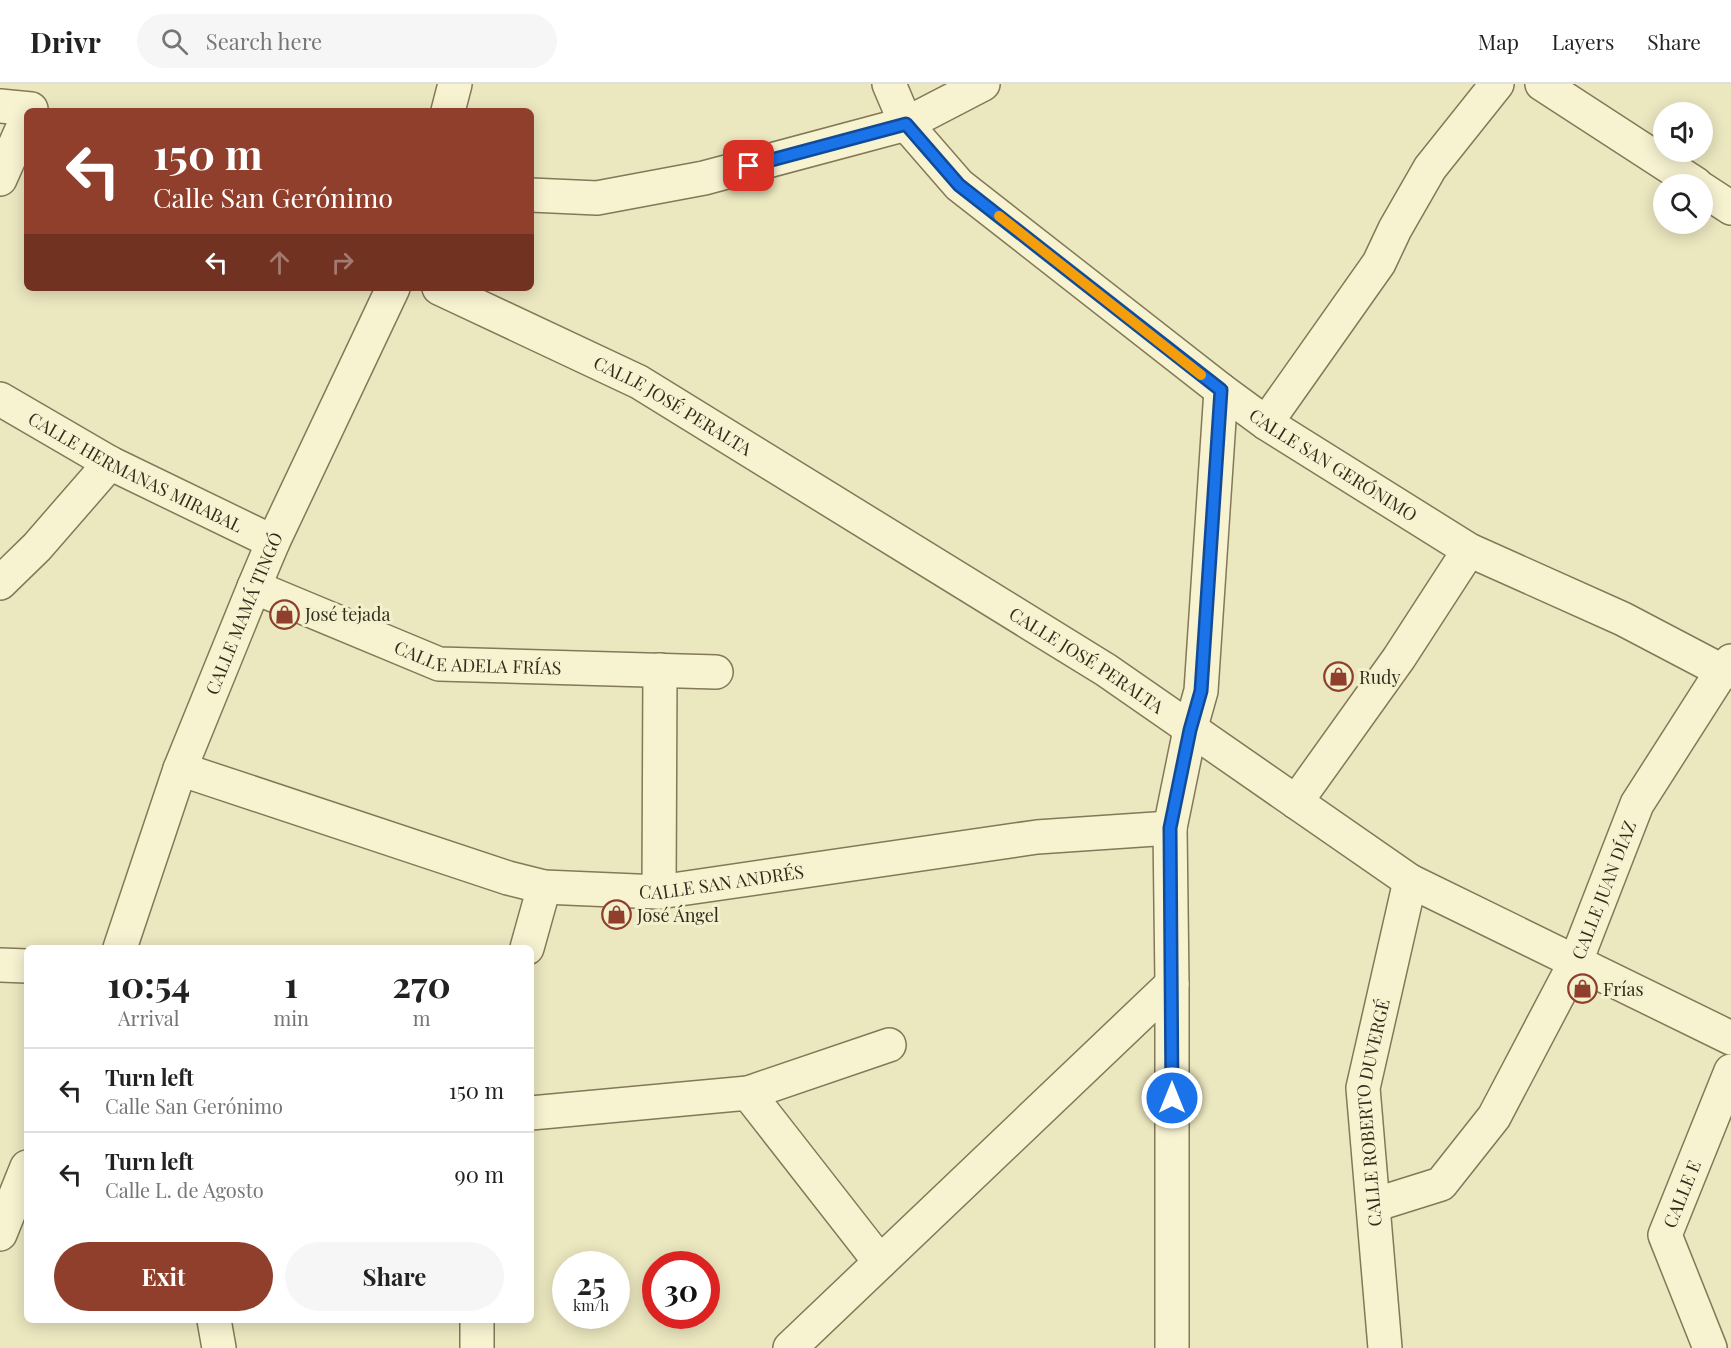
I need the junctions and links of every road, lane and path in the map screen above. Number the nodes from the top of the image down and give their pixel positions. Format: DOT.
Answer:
graph roads {
  1 [pos="455,84"];
  2 [pos="889,84"];
  3 [pos="983,84"];
  4 [pos="1497,84"];
  5 [pos="1542,84"];
  6 [pos="449,108"];
  7 [pos="24,112"];
  8 [pos="906,124"];
  9 [pos="1680,174"];
  10 [pos="0,179"];
  11 [pos="534,195"];
  12 [pos="1713,196"];
  13 [pos="1731,208"];
  14 [pos="392,291"];
  15 [pos="445,291"];
  16 [pos="1221,390"];
  17 [pos="1,402"];
  18 [pos="1266,423"];
  19 [pos="110,463"];
  20 [pos="273,542"];
  21 [pos="1470,550"];
  22 [pos="0,583"];
  23 [pos="254,587"];
  24 [pos="1728,668"];
  25 [pos="660,670"];
  26 [pos="716,672"];
  27 [pos="1190,730"];
  28 [pos="180,769"];
  29 [pos="1296,802"];
  30 [pos="1170,828"];
  31 [pos="1410,881"];
  32 [pos="544,887"];
  33 [pos="659,892"];
  34 [pos="124,945"];
  35 [pos="528,945"];
  36 [pos="1576,961"];
  37 [pos="0,965"];
  38 [pos="24,966"];
  39 [pos="1172,984"];
  40 [pos="1731,1038"];
  41 [pos="889,1045"];
  42 [pos="1731,1071"];
  43 [pos="748,1093"];
  44 [pos="534,1113"];
  45 [pos="24,1174"];
  46 [pos="1374,1205"];
  47 [pos="0,1234"];
  48 [pos="880,1262"];
  49 [pos="215,1323"];
  50 [pos="477,1323"];
  51 [pos="219,1348"];
  52 [pos="477,1348"];
  53 [pos="790,1348"];
  54 [pos="1172,1348"];
  55 [pos="1386,1348"];
  56 [pos="1710,1348"];
  1 -- 6 [label="street"];
  2 -- 8 [label="street, CALLE SAN GERÓNIMO"];
  3 -- 8 [label="street"];
  4 -- 18 [label="street"];
  5 -- 9 [label="street"];
  7 -- 10 [label="street"];
  8 -- 11 [label="street"];
  8 -- 16 [label="street, CALLE SAN GERÓNIMO"];
  12 -- 13 [label="street"];
  14 -- 20 [label="street, CALLE MAMÁ TINGÓ"];
  15 -- 27 [label="street, CALLE JOSÉ PERALTA"];
  16 -- 18 [label="street, CALLE SAN GERÓNIMO"];
  16 -- 27 [label="street"];
  17 -- 19 [label="street, CALLE HERMANAS MIRABAL"];
  18 -- 21 [label="street, CALLE SAN GERÓNIMO"];
  19 -- 20 [label="street, CALLE HERMANAS MIRABAL"];
  19 -- 22 [label="street"];
  20 -- 23 [label="street, CALLE MAMÁ TINGÓ"];
  21 -- 24 [label="street, CALLE SAN GERÓNIMO"];
  21 -- 29 [label="street"];
  23 -- 25 [label="street, CALLE ADELA FRÍAS"];
  23 -- 28 [label="street, CALLE MAMÁ TINGÓ"];
  24 -- 36 [label="street, CALLE JUAN DÍAZ"];
  25 -- 26 [label="street, CALLE ADELA FRÍAS"];
  25 -- 33 [label="street"];
  27 -- 29 [label="street, CALLE JOSÉ PERALTA"];
  27 -- 30 [label="street"];
  28 -- 32 [label="street, CALLE SAN ANDRÉS"];
  28 -- 34 [label="street, CALLE MAMÁ TINGÓ"];
  29 -- 31 [label="street, CALLE JOSÉ PERALTA"];
  30 -- 33 [label="street, CALLE SAN ANDRÉS"];
  30 -- 39 [label="street"];
  31 -- 36 [label="street, CALLE JOSÉ PERALTA"];
  31 -- 46 [label="street, CALLE ROBERTO DUVERGÉ"];
  32 -- 33 [label="street, CALLE SAN ANDRÉS"];
  32 -- 35 [label="street"];
  36 -- 40 [label="street, CALLE JOSÉ PERALTA"];
  36 -- 46 [label="street, CALLE JUAN DÍAZ"];
  37 -- 38 [label="street"];
  39 -- 48 [label="street"];
  39 -- 54 [label="street"];
  41 -- 43 [label="street"];
  42 -- 56 [label="street, CALLE E"];
  43 -- 44 [label="street"];
  43 -- 48 [label="street"];
  45 -- 47 [label="street"];
  46 -- 55 [label="street, CALLE ROBERTO DUVERGÉ"];
  48 -- 53 [label="street"];
  49 -- 51 [label="street"];
  50 -- 52 [label="street"];
}
